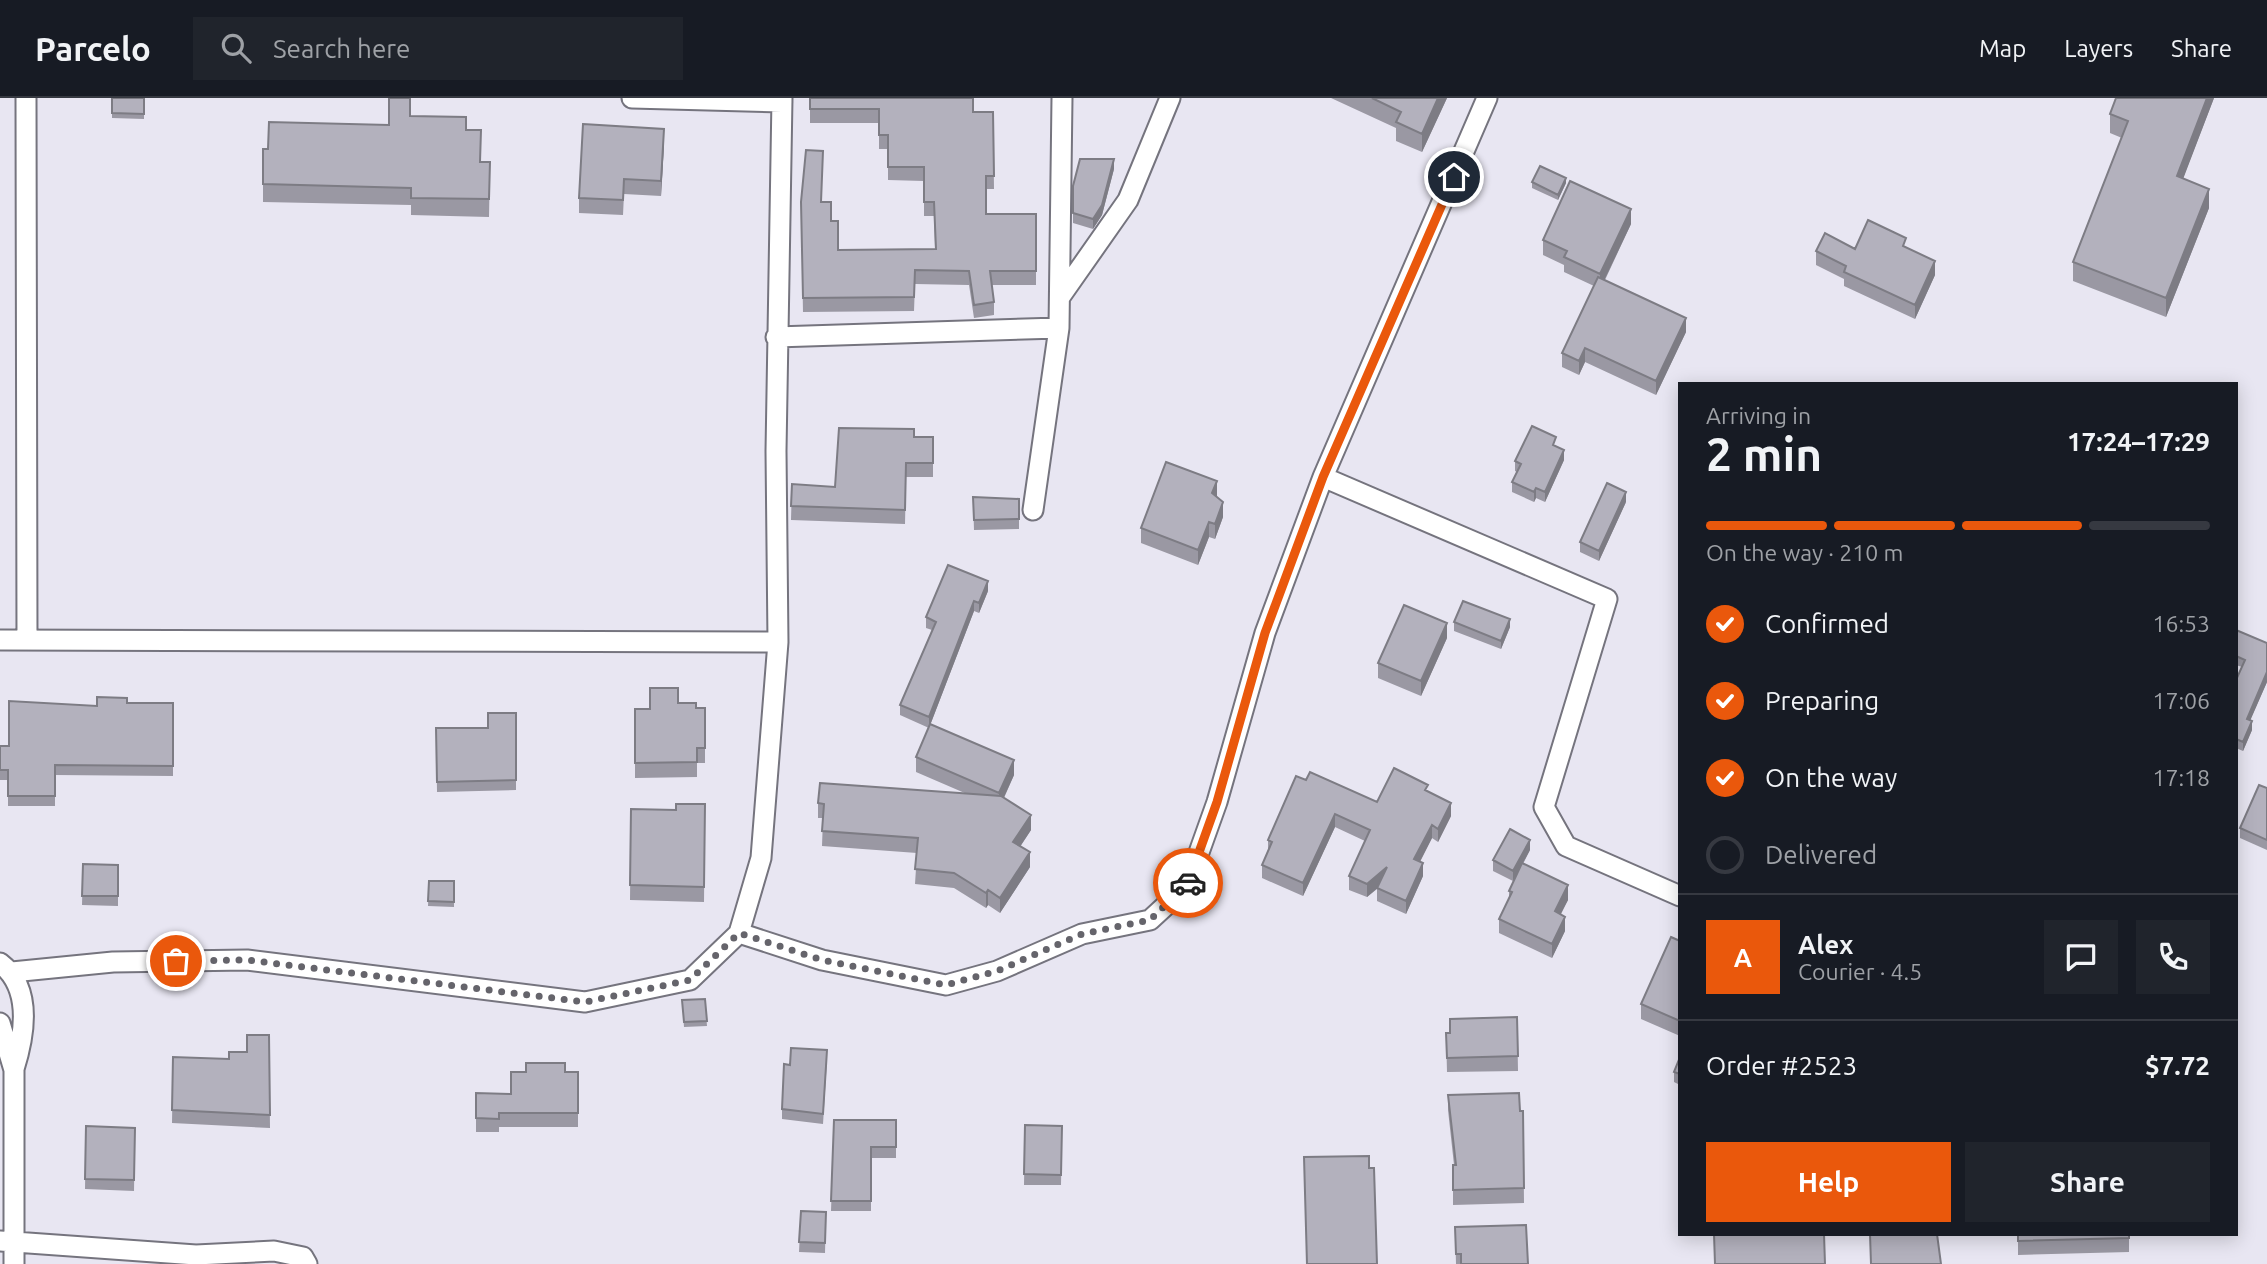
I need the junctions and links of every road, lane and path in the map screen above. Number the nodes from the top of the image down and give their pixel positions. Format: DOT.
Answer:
graph roads {
  1 [pos="26,98"];
  2 [pos="632,98"];
  3 [pos="1062,98"];
  4 [pos="1170,98"];
  5 [pos="1487,98"];
  6 [pos="782,100"];
  7 [pos="1060,297"];
  8 [pos="1059,328"];
  9 [pos="776,337"];
  10 [pos="1323,477"];
  11 [pos="1033,510"];
  12 [pos="0,640"];
  13 [pos="27,640"];
  14 [pos="778,642"];
  15 [pos="1678,895"];
  16 [pos="739,933"];
  17 [pos="6,967"];
  18 [pos="0,1023"];
  19 [pos="14,1070"];
  20 [pos="7,1241"];
  21 [pos="14,1264"];
  22 [pos="307,1264"];
  1 -- 13 [label="street"];
  2 -- 6 [label="street"];
  3 -- 7 [label="street"];
  4 -- 7 [label="street"];
  5 -- 10 [label="street"];
  6 -- 9 [label="street"];
  7 -- 8 [label="street"];
  8 -- 9 [label="street"];
  8 -- 11 [label="street"];
  9 -- 14 [label="street"];
  10 -- 15 [label="street"];
  10 -- 16 [label="street"];
  12 -- 13 [label="street"];
  13 -- 14 [label="street"];
  14 -- 16 [label="street"];
  16 -- 17 [label="street"];
  17 -- 19 [label="street"];
  18 -- 19 [label="street"];
  19 -- 20 [label="street"];
  20 -- 21 [label="street"];
  20 -- 22 [label="street"];
}
